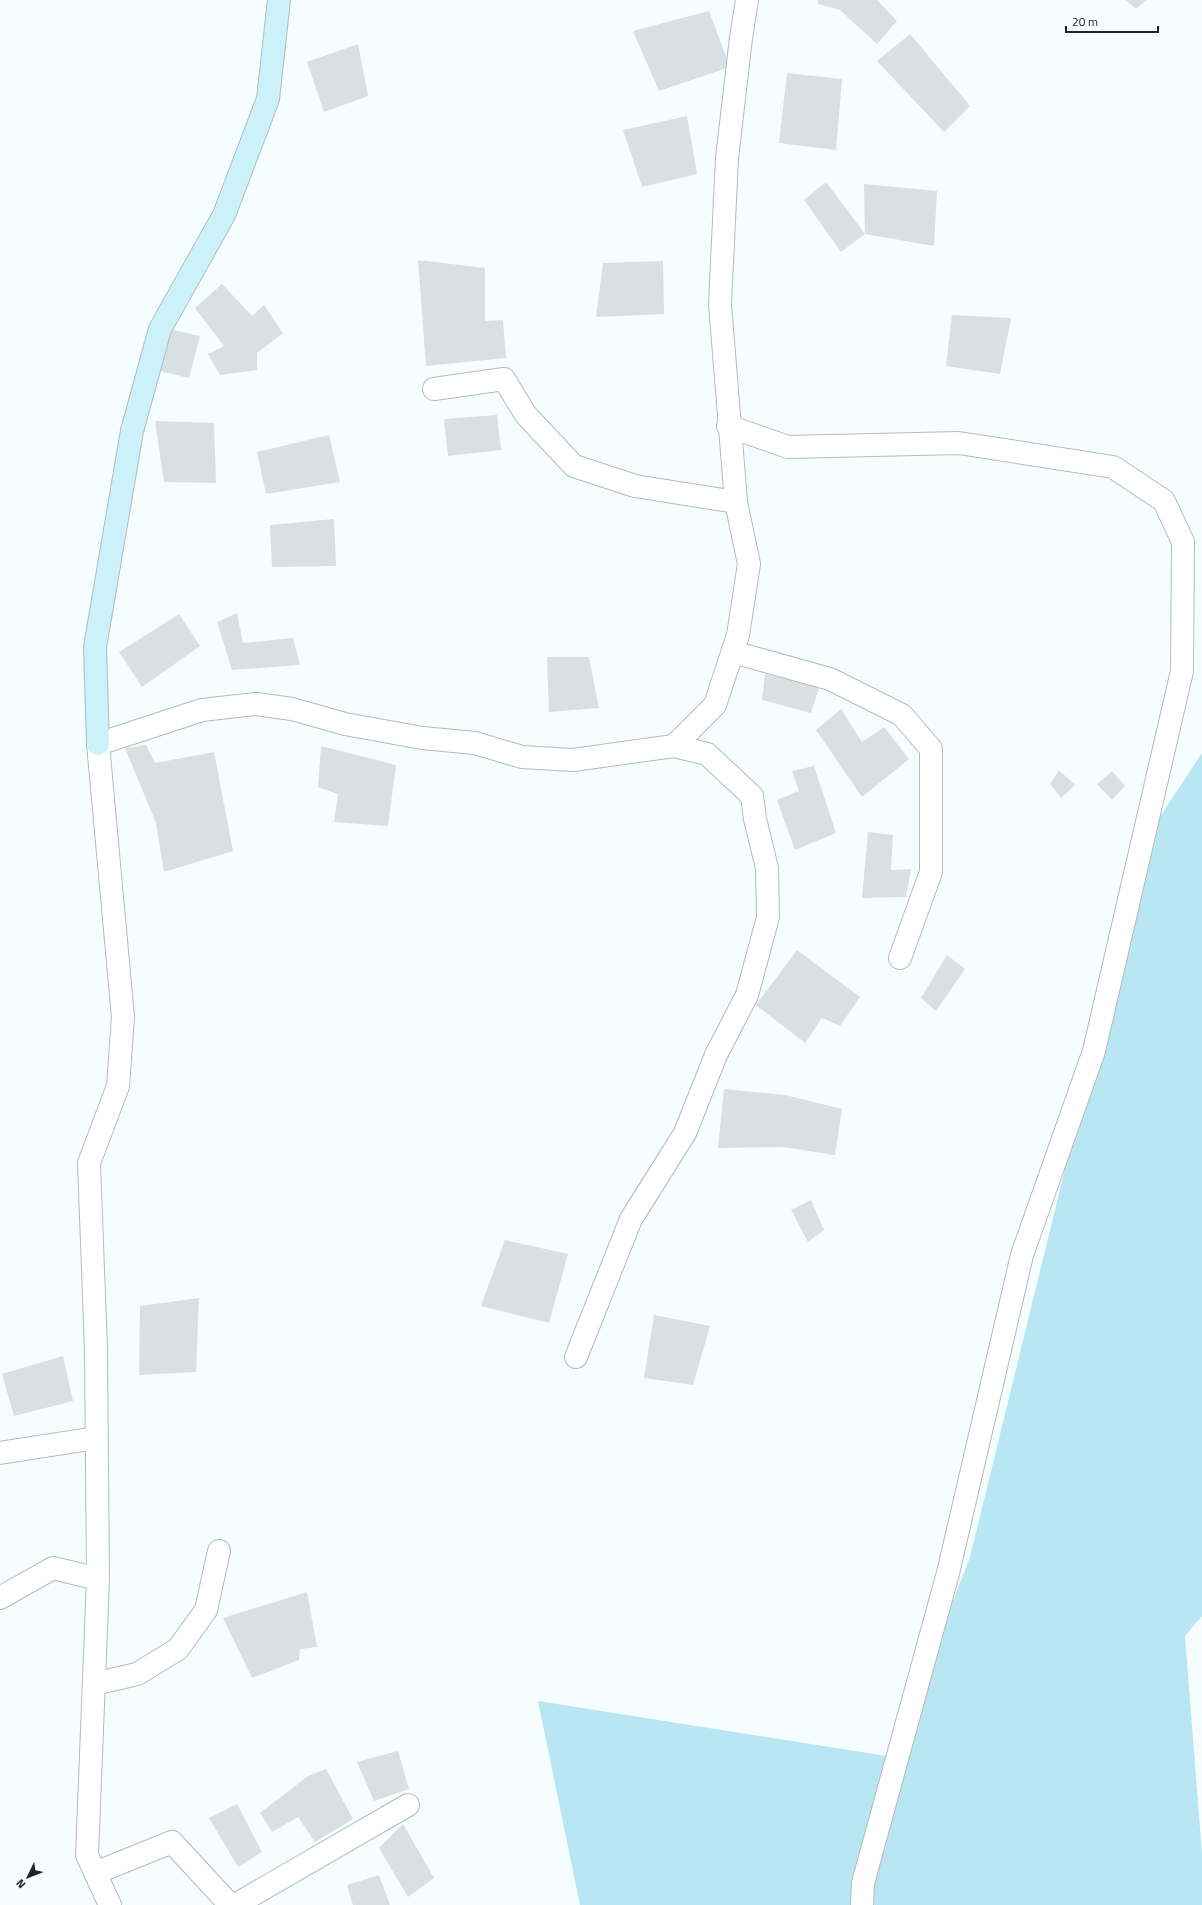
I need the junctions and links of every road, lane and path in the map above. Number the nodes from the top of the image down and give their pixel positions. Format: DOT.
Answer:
graph roads {
  1 [pos="279,0"];
  2 [pos="747,0"];
  3 [pos="434,389"];
  4 [pos="728,426"];
  5 [pos="736,502"];
  6 [pos="733,652"];
  7 [pos="98,744"];
  8 [pos="674,746"];
  9 [pos="900,958"];
  10 [pos="576,1357"];
  11 [pos="96,1438"];
  12 [pos="0,1453"];
  13 [pos="219,1551"];
  14 [pos="98,1578"];
  15 [pos="0,1598"];
  16 [pos="94,1684"];
  17 [pos="408,1805"];
  18 [pos="95,1873"];
  19 [pos="110,1905"];
  20 [pos="230,1905"];
  21 [pos="235,1905"];
  22 [pos="862,1905"];
  1 -- 7 [label="street"];
  2 -- 4 [label="street"];
  3 -- 5 [label="street"];
  4 -- 5 [label="street"];
  4 -- 22 [label="street"];
  5 -- 6 [label="street"];
  6 -- 8 [label="street"];
  6 -- 9 [label="street"];
  7 -- 8 [label="street"];
  7 -- 11 [label="street"];
  8 -- 10 [label="street"];
  11 -- 12 [label="street"];
  11 -- 14 [label="street"];
  13 -- 16 [label="street"];
  14 -- 15 [label="street"];
  14 -- 16 [label="street"];
  16 -- 18 [label="street"];
  17 -- 21 [label="street"];
  18 -- 19 [label="street"];
  18 -- 20 [label="street"];
}
